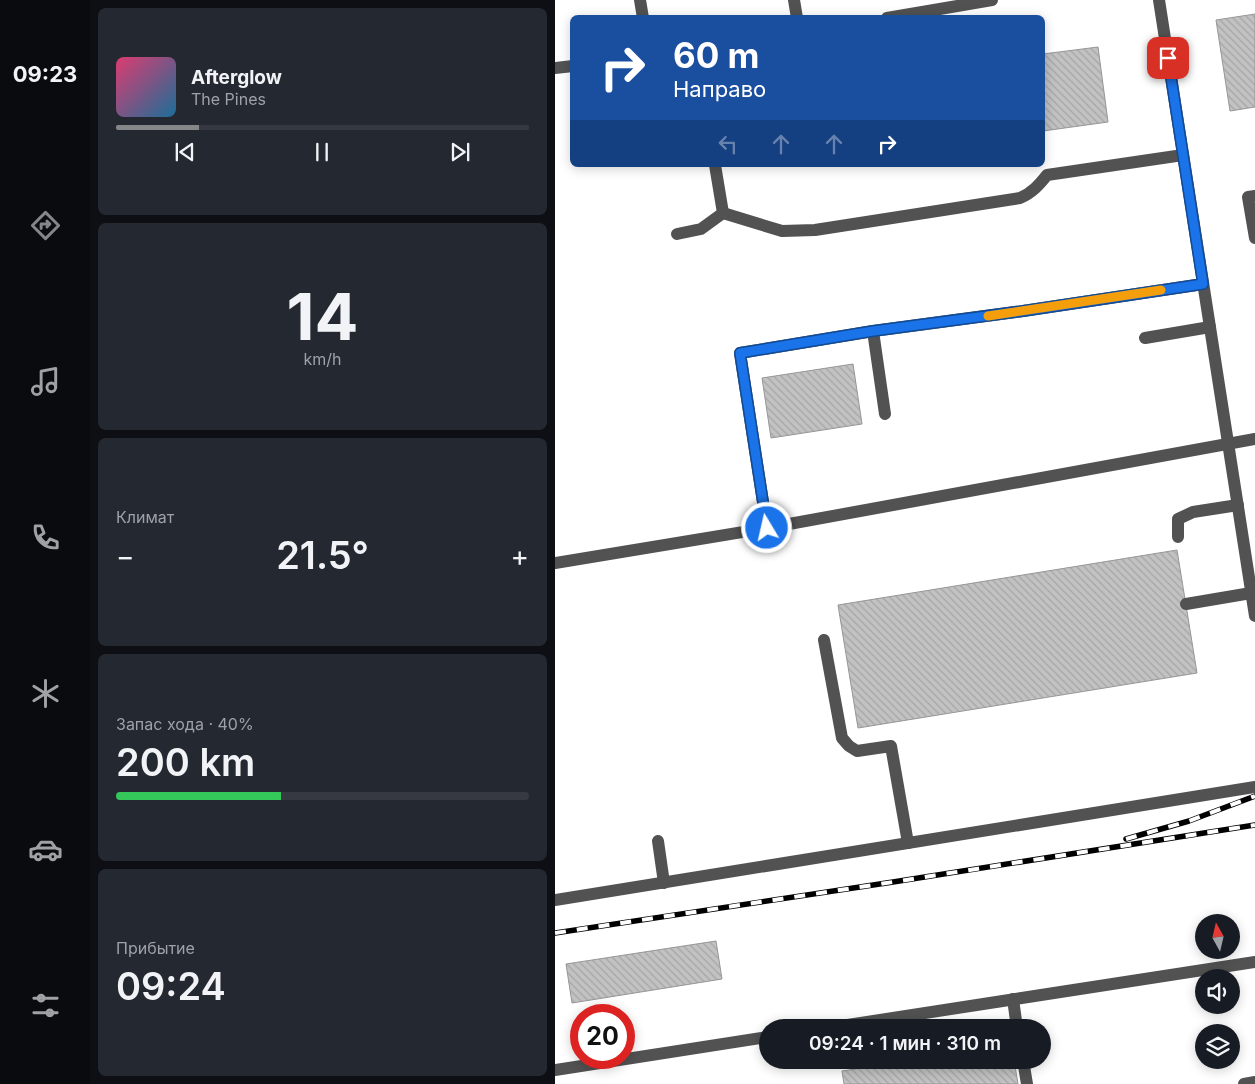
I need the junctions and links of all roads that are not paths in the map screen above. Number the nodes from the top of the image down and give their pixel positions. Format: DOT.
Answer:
graph roads {
  1 [pos="640,0"];
  2 [pos="795,0"];
  3 [pos="992,0"];
  4 [pos="1159,0"];
  5 [pos="642,15"];
  6 [pos="797,15"];
  7 [pos="904,15"];
  8 [pos="570,66"];
  9 [pos="555,68"];
  10 [pos="1183,155"];
  11 [pos="715,167"];
  12 [pos="1255,196"];
  13 [pos="723,214"];
  14 [pos="677,234"];
  15 [pos="1255,238"];
  16 [pos="1203,284"];
  17 [pos="1210,327"];
  18 [pos="873,331"];
  19 [pos="1145,338"];
  20 [pos="885,414"];
  21 [pos="1255,439"];
  22 [pos="1228,444"];
  23 [pos="1238,505"];
  24 [pos="767,528"];
  25 [pos="1178,537"];
  26 [pos="555,563"];
  27 [pos="1251,593"];
  28 [pos="1186,604"];
  29 [pos="1255,616"];
  30 [pos="824,640"];
  31 [pos="1255,786"];
  32 [pos="658,841"];
  33 [pos="908,843"];
  34 [pos="664,883"];
  35 [pos="555,900"];
  36 [pos="1255,962"];
  37 [pos="1013,999"];
  38 [pos="885,1019"];
  39 [pos="1016,1019"];
  40 [pos="759,1038"];
  41 [pos="1024,1069"];
  42 [pos="555,1070"];
  43 [pos="1255,1082"];
  44 [pos="1027,1084"];
  45 [pos="1244,1084"];
  1 -- 5 [label="lane"];
  2 -- 6 [label="lane"];
  3 -- 7 [label="lane"];
  4 -- 10 [label="lane"];
  8 -- 9 [label="lane"];
  10 -- 13 [label="lane"];
  10 -- 16 [label="lane"];
  11 -- 13 [label="lane"];
  12 -- 15 [label="lane"];
  13 -- 14 [label="lane"];
  16 -- 17 [label="lane"];
  16 -- 18 [label="lane"];
  17 -- 19 [label="lane"];
  17 -- 22 [label="lane"];
  18 -- 20 [label="lane"];
  18 -- 24 [label="lane"];
  21 -- 22 [label="lane"];
  22 -- 23 [label="lane"];
  22 -- 24 [label="lane"];
  23 -- 25 [label="lane"];
  23 -- 27 [label="lane"];
  24 -- 26 [label="lane"];
  27 -- 28 [label="lane"];
  27 -- 29 [label="lane"];
  30 -- 33 [label="lane"];
  31 -- 33 [label="lane"];
  32 -- 34 [label="lane"];
  33 -- 34 [label="lane"];
  34 -- 35 [label="lane"];
  36 -- 37 [label="lane"];
  37 -- 38 [label="lane"];
  37 -- 39 [label="lane"];
  40 -- 42 [label="lane"];
  41 -- 44 [label="lane"];
  43 -- 45 [label="lane"];
}
